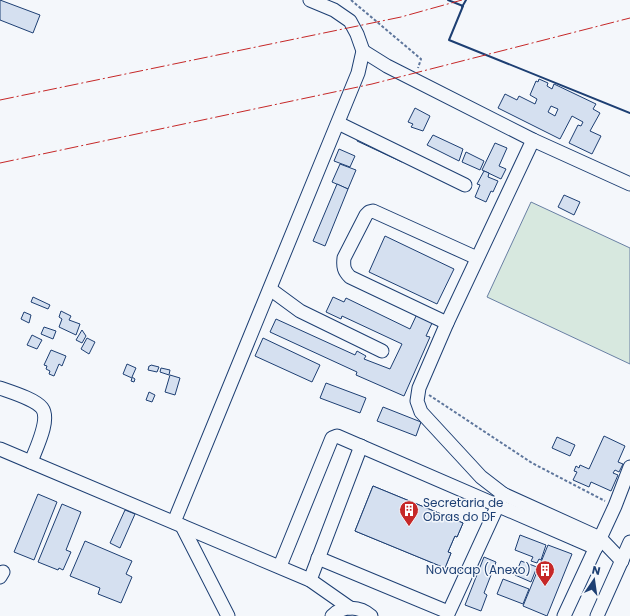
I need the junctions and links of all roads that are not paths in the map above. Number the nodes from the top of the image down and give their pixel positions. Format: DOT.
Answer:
graph roads {
  1 [pos="310,0"];
  2 [pos="363,52"];
  3 [pos="338,123"];
  4 [pos="533,140"];
  5 [pos="630,184"];
  6 [pos="465,185"];
  7 [pos="477,258"];
  8 [pos="270,289"];
  9 [pos="447,323"];
  10 [pos="382,352"];
  11 [pos="0,388"];
  12 [pos="360,446"];
  13 [pos="0,449"];
  14 [pos="31,462"];
  15 [pos="630,467"];
  16 [pos="500,500"];
  17 [pos="178,524"];
  18 [pos="630,542"];
  19 [pos="598,543"];
  20 [pos="318,558"];
  21 [pos="622,561"];
  22 [pos="280,566"];
  23 [pos="310,580"];
  24 [pos="350,608"];
  25 [pos="448,614"];
  26 [pos="372,615"];
  27 [pos="228,616"];
  28 [pos="332,616"];
  29 [pos="564,616"];
  30 [pos="597,616"];
  1 -- 2 [label="lane"];
  2 -- 3 [label="lane"];
  2 -- 4 [label="lane"];
  3 -- 6 [label="lane"];
  3 -- 8 [label="lane"];
  4 -- 5 [label="lane"];
  4 -- 7 [label="lane"];
  7 -- 9 [label="lane"];
  7 -- 9 [label="lane"];
  8 -- 10 [label="lane"];
  8 -- 17 [label="lane"];
  9 -- 16 [label="lane"];
  11 -- 14 [label="lane"];
  12 -- 16 [label="lane"];
  12 -- 20 [label="lane"];
  12 -- 22 [label="lane"];
  13 -- 14 [label="lane"];
  14 -- 17 [label="lane"];
  15 -- 19 [label="lane"];
  16 -- 19 [label="lane"];
  16 -- 25 [label="lane"];
  17 -- 22 [label="lane"];
  17 -- 27 [label="lane"];
  18 -- 21 [label="lane"];
  19 -- 21 [label="lane"];
  19 -- 29 [label="lane"];
  20 -- 23 [label="lane"];
  20 -- 25 [label="lane"];
  21 -- 30 [label="lane"];
  22 -- 23 [label="lane"];
  23 -- 24 [label="lane"];
  24 -- 26 [label="lane"];
  24 -- 28 [label="lane"];
}
